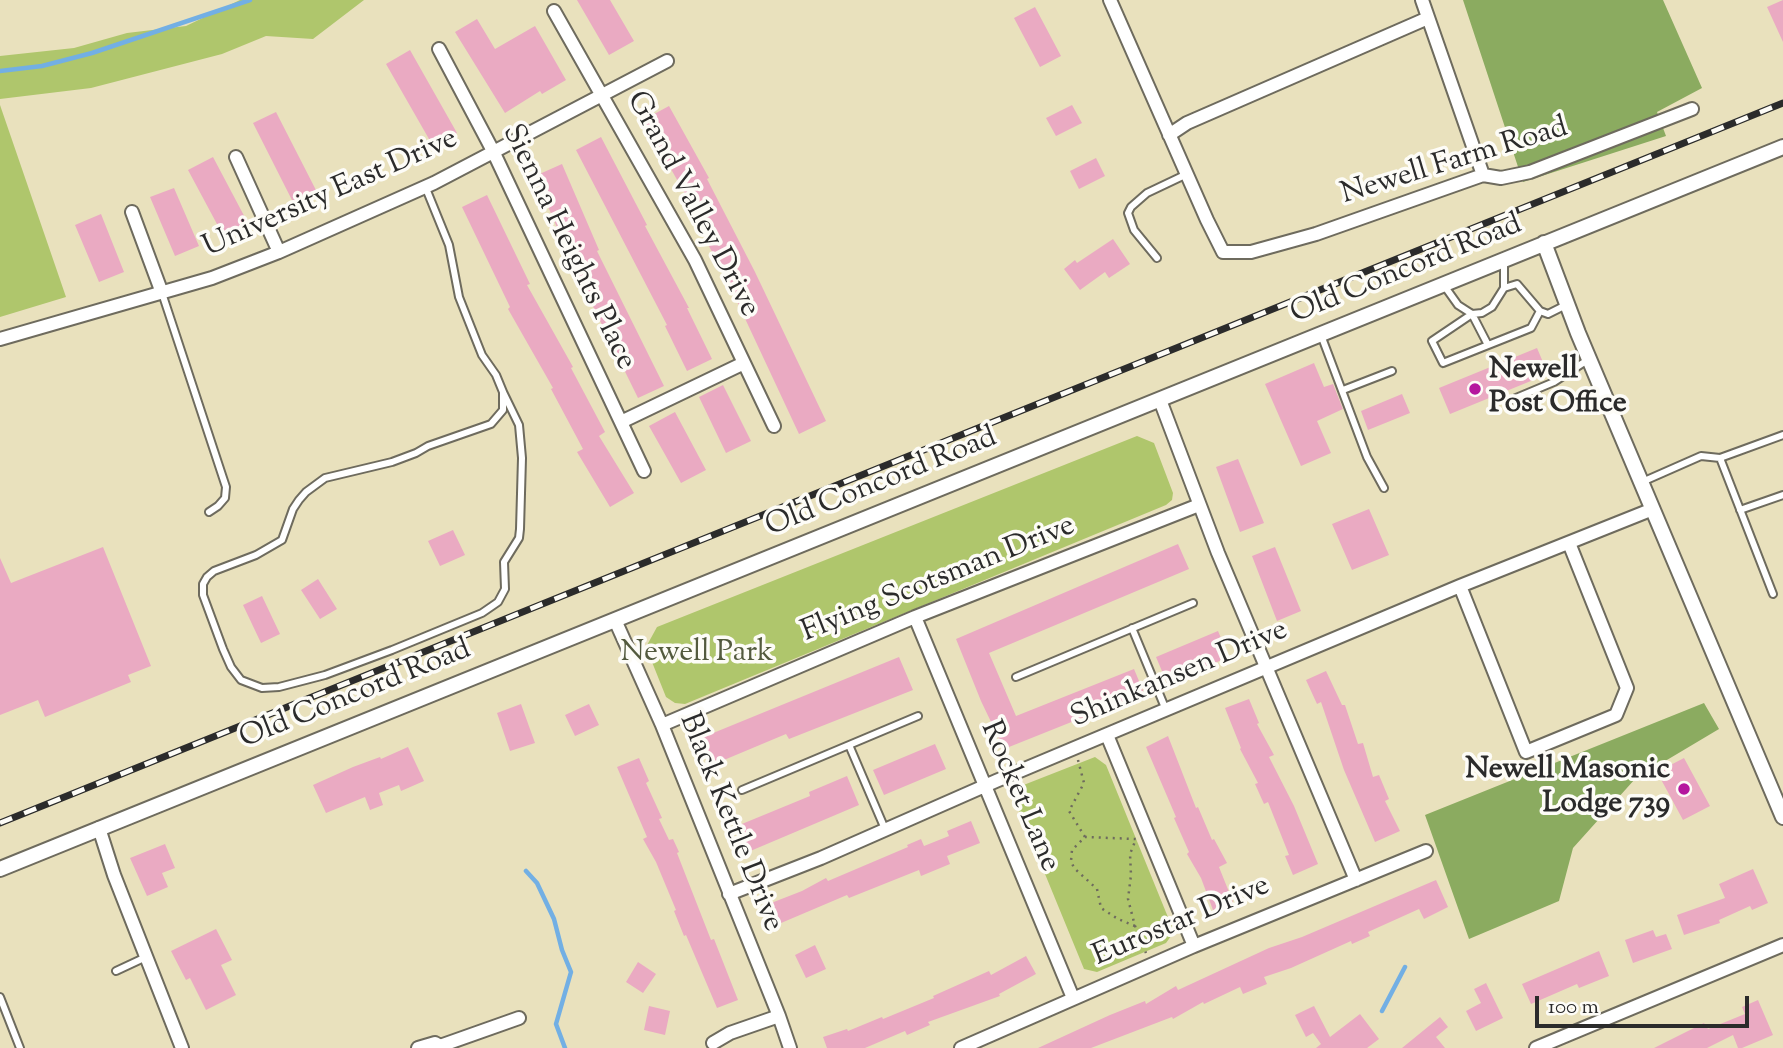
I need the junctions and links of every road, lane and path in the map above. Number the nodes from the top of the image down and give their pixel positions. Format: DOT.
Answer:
graph roads {
  1 [pos="1110,0"];
  2 [pos="1422,0"];
  3 [pos="554,11"];
  4 [pos="1427,18"];
  5 [pos="439,49"];
  6 [pos="667,61"];
  7 [pos="602,94"];
  8 [pos="1692,108"];
  9 [pos="1169,135"];
  10 [pos="1783,148"];
  11 [pos="493,151"];
  12 [pos="236,157"];
  13 [pos="1483,175"];
  14 [pos="1189,178"];
  15 [pos="425,186"];
  16 [pos="132,212"];
  17 [pos="1544,243"];
  18 [pos="279,252"];
  19 [pos="1157,258"];
  20 [pos="1504,258"];
  21 [pos="1443,284"];
  22 [pos="1504,288"];
  23 [pos="162,293"];
  24 [pos="1567,304"];
  25 [pos="1540,311"];
  26 [pos="1472,314"];
  27 [pos="1321,335"];
  28 [pos="0,339"];
  29 [pos="1488,345"];
  30 [pos="1589,359"];
  31 [pos="744,363"];
  32 [pos="1392,371"];
  33 [pos="1343,390"];
  34 [pos="502,391"];
  35 [pos="1160,400"];
  36 [pos="1511,400"];
  37 [pos="621,422"];
  38 [pos="774,426"];
  39 [pos="1783,435"];
  40 [pos="1720,458"];
  41 [pos="644,471"];
  42 [pos="1642,482"];
  43 [pos="1384,488"];
  44 [pos="1783,495"];
  45 [pos="1199,505"];
  46 [pos="1653,509"];
  47 [pos="1741,510"];
  48 [pos="209,512"];
  49 [pos="1569,543"];
  50 [pos="1460,586"];
  51 [pos="1773,594"];
  52 [pos="1193,603"];
  53 [pos="915,617"];
  54 [pos="615,620"];
  55 [pos="1132,628"];
  56 [pos="1266,667"];
  57 [pos="1016,677"];
  58 [pos="1166,710"];
  59 [pos="918,716"];
  60 [pos="662,725"];
  61 [pos="1108,735"];
  62 [pos="849,745"];
  63 [pos="1078,761"];
  64 [pos="985,786"];
  65 [pos="742,790"];
  66 [pos="1783,817"];
  67 [pos="99,828"];
  68 [pos="886,831"];
  69 [pos="1085,837"];
  70 [pos="1426,851"];
  71 [pos="0,869"];
  72 [pos="1356,880"];
  73 [pos="729,894"];
  74 [pos="1135,926"];
  75 [pos="1783,945"];
  76 [pos="1194,946"];
  77 [pos="1147,956"];
  78 [pos="146,957"];
  79 [pos="116,971"];
  80 [pos="0,997"];
  81 [pos="1073,998"];
  82 [pos="779,1016"];
  83 [pos="519,1018"];
  84 [pos="713,1043"];
  85 [pos="441,1047"];
  86 [pos="966,1047"];
  87 [pos="20,1048"];
  88 [pos="182,1048"];
  89 [pos="418,1048"];
  90 [pos="790,1048"];
  91 [pos="1536,1048"];
  1 -- 9 [label="street"];
  2 -- 4 [label="street"];
  3 -- 7 [label="street, Grand Valley Drive"];
  4 -- 9 [label="street"];
  4 -- 13 [label="street"];
  5 -- 11 [label="street, Sienna Heights Place"];
  6 -- 7 [label="street, University East Drive"];
  7 -- 11 [label="street, University East Drive"];
  7 -- 31 [label="street, Grand Valley Drive"];
  8 -- 13 [label="street, Newell Farm Road"];
  9 -- 14 [label="street"];
  10 -- 17 [label="street, Old Concord Road"];
  11 -- 15 [label="street, University East Drive"];
  11 -- 37 [label="street, Sienna Heights Place"];
  12 -- 18 [label="street"];
  13 -- 14 [label="street, Newell Farm Road"];
  14 -- 19 [label="lane"];
  15 -- 18 [label="street, University East Drive"];
  15 -- 34 [label="lane"];
  16 -- 23 [label="street"];
  17 -- 20 [label="street, Old Concord Road"];
  17 -- 24 [label="street"];
  18 -- 23 [label="street, University East Drive"];
  20 -- 21 [label="street, Old Concord Road"];
  20 -- 22 [label="lane"];
  21 -- 26 [label="lane"];
  21 -- 27 [label="street, Old Concord Road"];
  22 -- 25 [label="lane"];
  22 -- 26 [label="lane"];
  23 -- 28 [label="street, University East Drive"];
  23 -- 48 [label="lane"];
  24 -- 25 [label="lane"];
  24 -- 30 [label="street"];
  25 -- 29 [label="lane"];
  26 -- 29 [label="lane"];
  26 -- 29 [label="lane"];
  27 -- 33 [label="lane"];
  27 -- 35 [label="street, Old Concord Road"];
  30 -- 36 [label="lane"];
  30 -- 42 [label="street"];
  31 -- 37 [label="street"];
  31 -- 38 [label="street, Grand Valley Drive"];
  32 -- 33 [label="lane"];
  33 -- 43 [label="lane"];
  34 -- 34 [label="lane"];
  35 -- 45 [label="street"];
  35 -- 54 [label="street, Old Concord Road"];
  37 -- 41 [label="street, Sienna Heights Place"];
  39 -- 40 [label="lane"];
  40 -- 42 [label="lane"];
  40 -- 47 [label="lane"];
  42 -- 46 [label="street"];
  44 -- 47 [label="lane"];
  45 -- 53 [label="street, Flying Scotsman Drive"];
  45 -- 56 [label="street"];
  46 -- 49 [label="street, Shinkansen Drive"];
  46 -- 66 [label="street"];
  47 -- 51 [label="lane"];
  49 -- 50 [label="street, Shinkansen Drive"];
  49 -- 50 [label="street"];
  50 -- 56 [label="street, Shinkansen Drive"];
  52 -- 55 [label="lane"];
  53 -- 60 [label="street, Flying Scotsman Drive"];
  53 -- 64 [label="street, Rocket Lane"];
  54 -- 60 [label="street, Black Kettle Drive"];
  54 -- 67 [label="street, Old Concord Road"];
  55 -- 57 [label="lane"];
  55 -- 58 [label="lane"];
  56 -- 58 [label="street, Shinkansen Drive"];
  56 -- 72 [label="street"];
  58 -- 61 [label="street, Shinkansen Drive"];
  59 -- 62 [label="lane"];
  60 -- 73 [label="street, Black Kettle Drive"];
  61 -- 64 [label="street, Shinkansen Drive"];
  61 -- 76 [label="street"];
  62 -- 65 [label="lane"];
  62 -- 68 [label="lane"];
  63 -- 69 [label="path"];
  64 -- 68 [label="street, Shinkansen Drive"];
  64 -- 81 [label="street, Rocket Lane"];
  67 -- 71 [label="street, Old Concord Road"];
  67 -- 78 [label="street"];
  68 -- 73 [label="street, Shinkansen Drive"];
  69 -- 74 [label="path"];
  69 -- 74 [label="path"];
  70 -- 72 [label="street, Eurostar Drive"];
  72 -- 76 [label="street, Eurostar Drive"];
  73 -- 82 [label="street, Black Kettle Drive"];
  74 -- 77 [label="path"];
  75 -- 91 [label="street"];
  76 -- 81 [label="street, Eurostar Drive"];
  78 -- 79 [label="lane"];
  78 -- 88 [label="street"];
  80 -- 87 [label="lane"];
  81 -- 86 [label="street, Eurostar Drive"];
  82 -- 84 [label="street"];
  82 -- 90 [label="street, Black Kettle Drive"];
  83 -- 85 [label="street"];
  85 -- 89 [label="street"];
}
